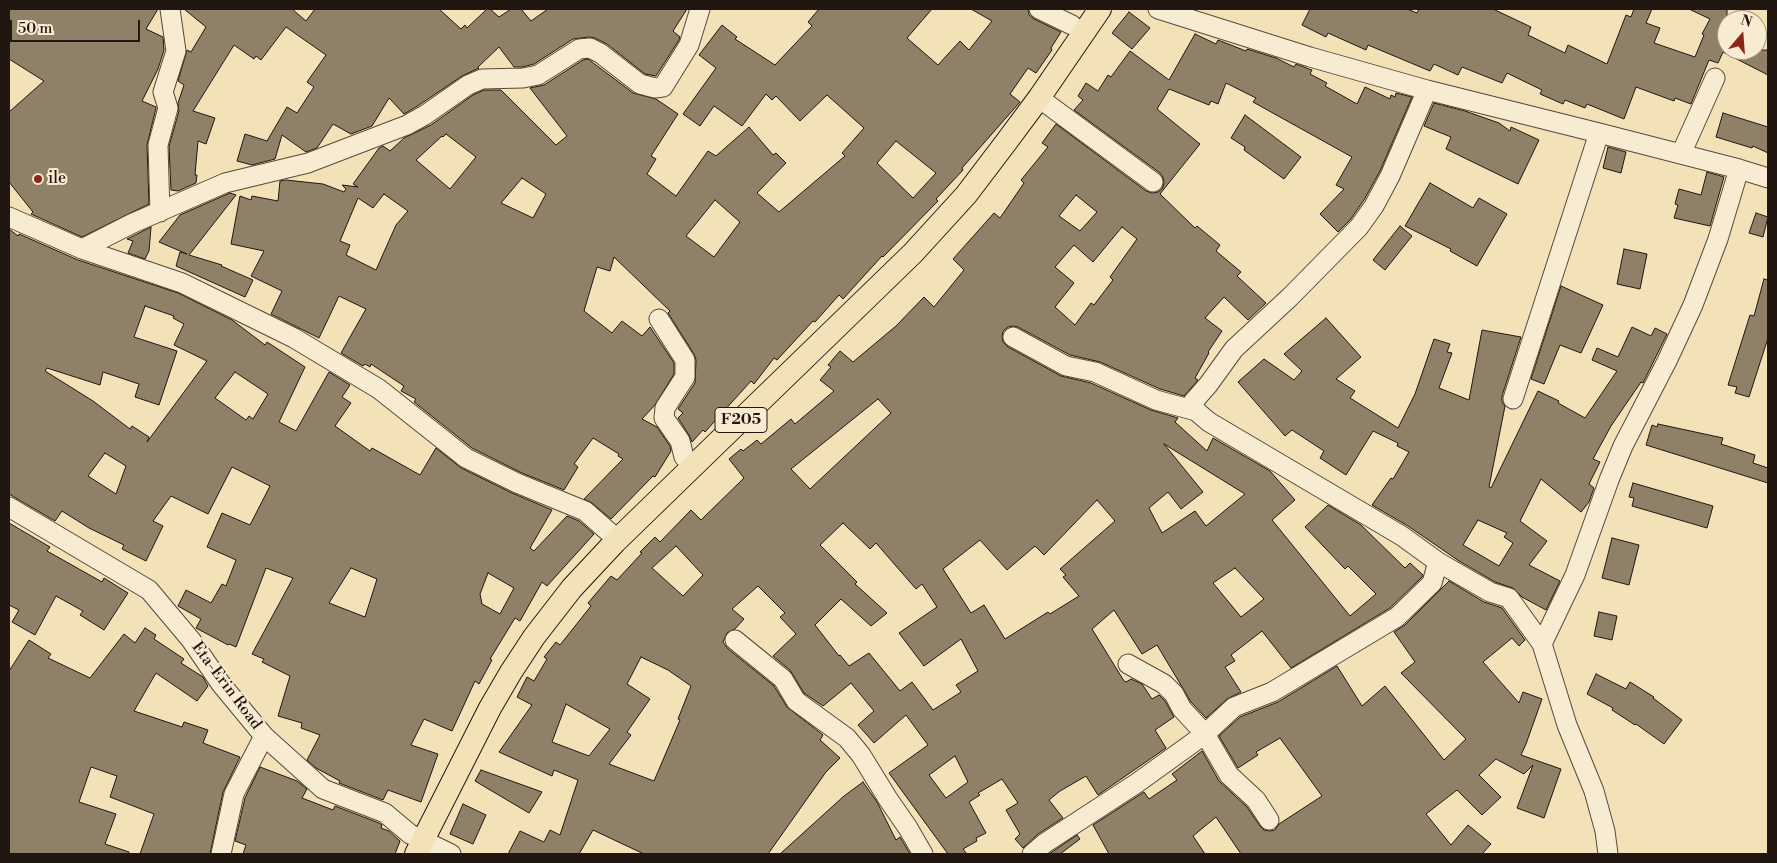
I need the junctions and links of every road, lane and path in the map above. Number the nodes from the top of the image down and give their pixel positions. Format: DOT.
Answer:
graph roads {
  1 [pos="170,9"];
  2 [pos="700,9"];
  3 [pos="1039,9"];
  4 [pos="1100,9"];
  5 [pos="1158,9"];
  6 [pos="1077,17"];
  7 [pos="1715,78"];
  8 [pos="1427,90"];
  9 [pos="1039,98"];
  10 [pos="1599,133"];
  11 [pos="1681,154"];
  12 [pos="1738,169"];
  13 [pos="1768,178"];
  14 [pos="1153,182"];
  15 [pos="160,212"];
  16 [pos="9,216"];
  17 [pos="82,249"];
  18 [pos="658,319"];
  19 [pos="1013,337"];
  20 [pos="1513,399"];
  21 [pos="1196,411"];
  22 [pos="684,457"];
  23 [pos="9,507"];
  24 [pos="610,533"];
  25 [pos="1438,562"];
  26 [pos="735,640"];
  27 [pos="1542,644"];
  28 [pos="1128,664"];
  29 [pos="1205,734"];
  30 [pos="264,736"];
  31 [pos="1269,820"];
  32 [pos="412,846"];
  33 [pos="221,854"];
  34 [pos="451,854"];
  35 [pos="922,854"];
  36 [pos="1032,854"];
  37 [pos="1608,854"];
  1 -- 15 [label="street"];
  2 -- 15 [label="street"];
  3 -- 6 [label="street"];
  4 -- 9 [label="main road, F205"];
  5 -- 8 [label="street"];
  6 -- 22 [label="main road, F205"];
  7 -- 11 [label="street"];
  8 -- 10 [label="street"];
  8 -- 21 [label="street"];
  9 -- 14 [label="street"];
  9 -- 32 [label="main road, F205"];
  10 -- 11 [label="street"];
  10 -- 20 [label="street"];
  11 -- 12 [label="street"];
  12 -- 13 [label="street"];
  12 -- 27 [label="street"];
  15 -- 17 [label="street"];
  16 -- 17 [label="street"];
  17 -- 24 [label="street"];
  18 -- 22 [label="street"];
  19 -- 21 [label="street"];
  21 -- 25 [label="street"];
  22 -- 24 [label="main road, F205"];
  23 -- 30 [label="street, Eta-Erin Road"];
  24 -- 32 [label="main road, F205"];
  25 -- 27 [label="street"];
  25 -- 29 [label="street"];
  26 -- 35 [label="street"];
  27 -- 37 [label="street"];
  28 -- 29 [label="street"];
  29 -- 31 [label="street"];
  29 -- 36 [label="street"];
  30 -- 32 [label="street, Eta-Erin Road"];
  30 -- 33 [label="street"];
  32 -- 34 [label="street, Eta-Erin Road"];
}
